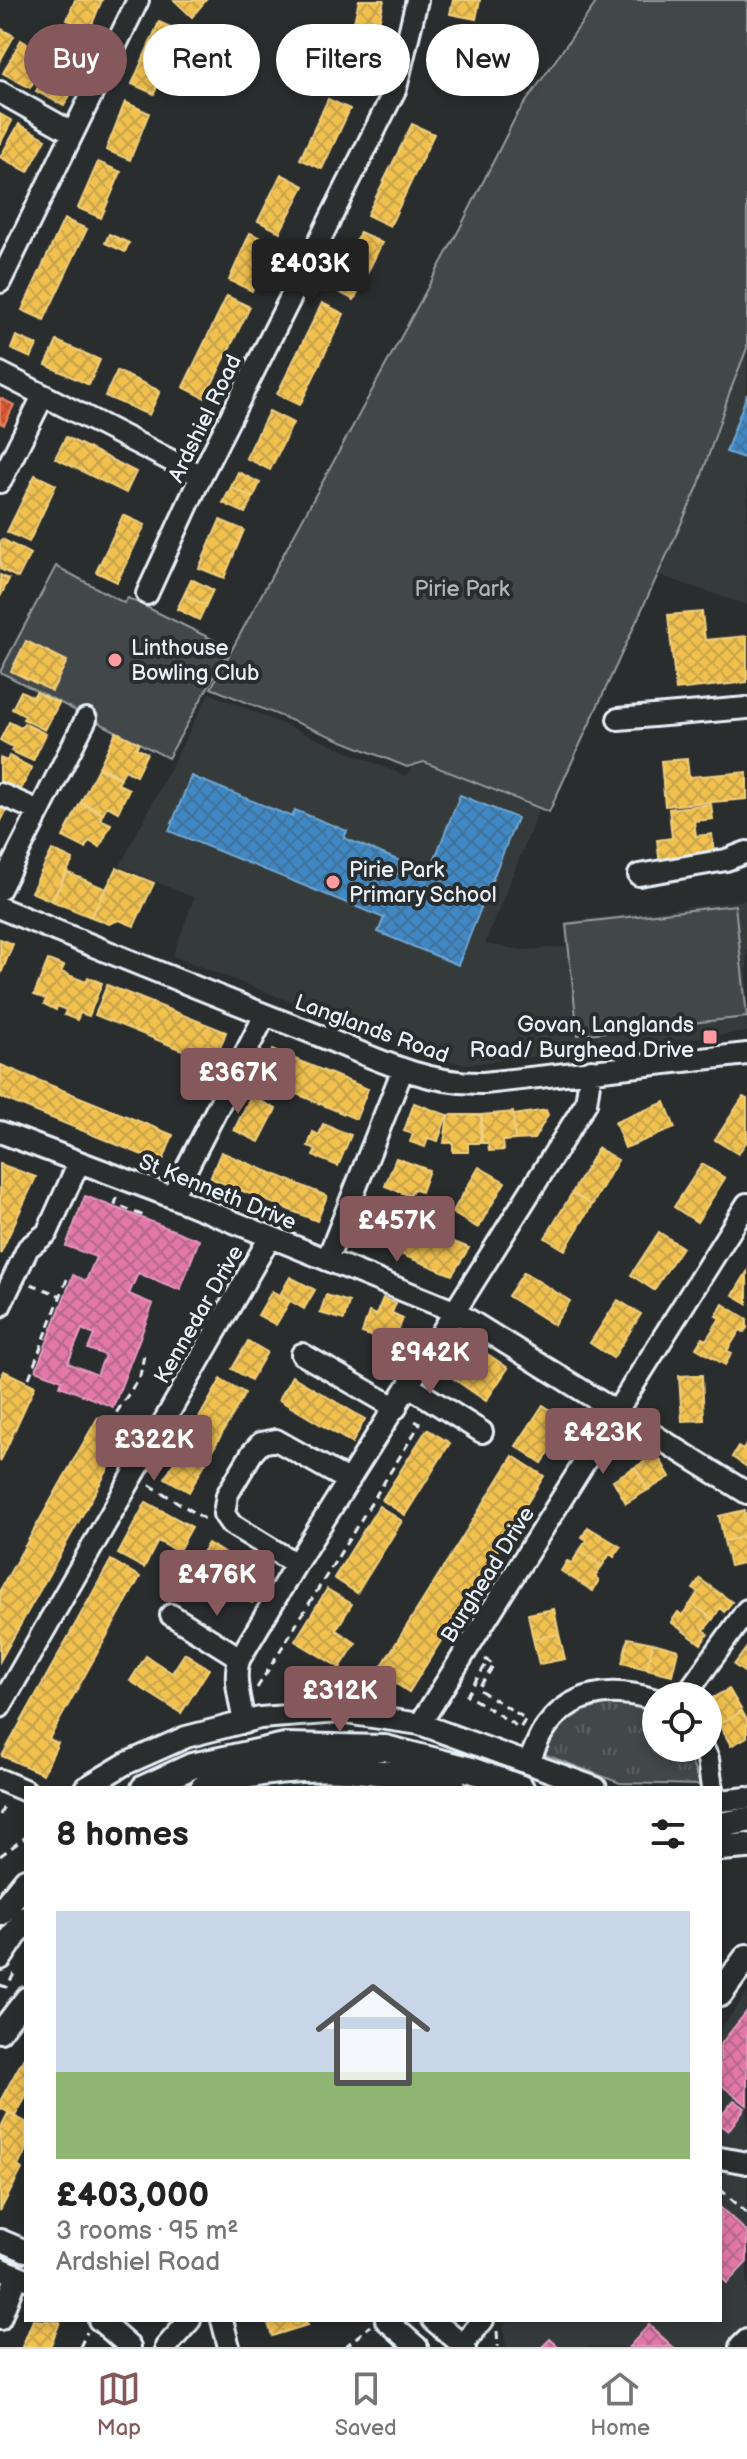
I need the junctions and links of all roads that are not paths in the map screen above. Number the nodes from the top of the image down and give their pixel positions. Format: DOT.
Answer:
graph roads {
  1 [pos="138,0"];
  2 [pos="417,0"];
  3 [pos="0,92"];
  4 [pos="73,133"];
  5 [pos="0,282"];
  6 [pos="0,373"];
  7 [pos="43,396"];
  8 [pos="201,476"];
  9 [pos="0,482"];
  10 [pos="147,594"];
  11 [pos="747,708"];
  12 [pos="86,719"];
  13 [pos="618,719"];
  14 [pos="0,794"];
  15 [pos="39,811"];
  16 [pos="747,852"];
  17 [pos="639,875"];
  18 [pos="0,889"];
  19 [pos="0,908"];
  20 [pos="265,1015"];
  21 [pos="747,1054"];
  22 [pos="403,1069"];
  23 [pos="591,1070"];
  24 [pos="0,1132"];
  25 [pos="79,1162"];
  26 [pos="172,1197"];
  27 [pos="747,1204"];
  28 [pos="270,1237"];
  29 [pos="327,1260"];
  30 [pos="0,1306"];
  31 [pos="456,1312"];
  32 [pos="302,1354"];
  33 [pos="409,1386"];
  34 [pos="396,1408"];
  35 [pos="617,1412"];
  36 [pos="482,1432"];
  37 [pos="349,1481"];
  38 [pos="747,1493"];
  39 [pos="296,1564"];
  40 [pos="747,1610"];
  41 [pos="171,1615"];
  42 [pos="240,1658"];
  43 [pos="695,1682"];
  44 [pos="642,1697"];
  45 [pos="0,1707"];
  46 [pos="244,1723"];
  47 [pos="420,1724"];
  48 [pos="529,1762"];
  49 [pos="708,1762"];
  50 [pos="0,1780"];
  51 [pos="88,1786"];
  52 [pos="148,1786"];
  53 [pos="210,1786"];
  54 [pos="447,1786"];
  55 [pos="515,1786"];
  56 [pos="591,1786"];
  57 [pos="712,1786"];
  58 [pos="24,1790"];
  59 [pos="747,1798"];
  60 [pos="722,1801"];
  61 [pos="747,1820"];
  62 [pos="722,1825"];
  63 [pos="747,1846"];
  64 [pos="722,1848"];
  65 [pos="24,1883"];
  66 [pos="0,1913"];
  67 [pos="24,1921"];
  68 [pos="0,1957"];
  69 [pos="747,1957"];
  70 [pos="722,1991"];
  71 [pos="24,2001"];
  72 [pos="9,2023"];
  73 [pos="722,2158"];
  74 [pos="747,2163"];
  75 [pos="0,2240"];
  76 [pos="24,2250"];
  77 [pos="14,2274"];
  78 [pos="0,2319"];
  79 [pos="188,2322"];
  80 [pos="223,2322"];
  81 [pos="388,2322"];
  82 [pos="479,2322"];
  83 [pos="105,2333"];
  84 [pos="453,2337"];
  85 [pos="747,2340"];
  86 [pos="130,2347"];
  87 [pos="166,2347"];
  88 [pos="229,2347"];
  89 [pos="417,2347"];
  90 [pos="740,2347"];
  1 -- 4 [label="street"];
  2 -- 8 [label="street, Ardshiel Road"];
  3 -- 4 [label="street"];
  4 -- 5 [label="street"];
  6 -- 7 [label="street"];
  7 -- 8 [label="street"];
  7 -- 9 [label="street"];
  8 -- 10 [label="street, Ardshiel Road"];
  11 -- 13 [label="street"];
  12 -- 15 [label="street"];
  14 -- 15 [label="street"];
  15 -- 18 [label="street"];
  16 -- 17 [label="street"];
  19 -- 20 [label="street, Langlands Road"];
  20 -- 22 [label="street, Langlands Road"];
  20 -- 26 [label="street"];
  21 -- 23 [label="street, Langlands Road"];
  22 -- 23 [label="street, Langlands Road"];
  22 -- 29 [label="street"];
  23 -- 31 [label="street"];
  24 -- 25 [label="street, St Kenneth Drive"];
  25 -- 26 [label="street, St Kenneth Drive"];
  25 -- 30 [label="street"];
  26 -- 28 [label="street, St Kenneth Drive"];
  27 -- 35 [label="street, Burghead Drive"];
  28 -- 29 [label="street, St Kenneth Drive"];
  28 -- 45 [label="street, Kennedar Drive"];
  29 -- 31 [label="street, St Kenneth Drive"];
  31 -- 33 [label="street"];
  31 -- 35 [label="street, St Kenneth Drive"];
  32 -- 34 [label="street"];
  33 -- 34 [label="street"];
  33 -- 36 [label="street"];
  34 -- 37 [label="street"];
  35 -- 38 [label="street, St Kenneth Drive"];
  35 -- 47 [label="street, Burghead Drive"];
  37 -- 39 [label="street"];
  37 -- 39 [label="street"];
  39 -- 42 [label="street"];
  40 -- 43 [label="street"];
  41 -- 42 [label="street"];
  42 -- 46 [label="street"];
  44 -- 48 [label="street"];
  46 -- 47 [label="street"];
  46 -- 51 [label="street"];
  47 -- 48 [label="street"];
  48 -- 56 [label="street"];
  49 -- 57 [label="street"];
  50 -- 58 [label="street"];
  52 -- 55 [label="main road"];
  53 -- 54 [label="main road"];
  59 -- 60 [label="street"];
  61 -- 62 [label="main road"];
  63 -- 64 [label="main road"];
  65 -- 66 [label="main road"];
  67 -- 68 [label="main road"];
  69 -- 70 [label="main road"];
  71 -- 72 [label="street"];
  73 -- 74 [label="street"];
  75 -- 76 [label="street"];
  77 -- 78 [label="street"];
  79 -- 87 [label="street"];
  80 -- 88 [label="street"];
  81 -- 89 [label="street"];
  82 -- 84 [label="street"];
  83 -- 86 [label="street"];
  85 -- 90 [label="street"];
}
